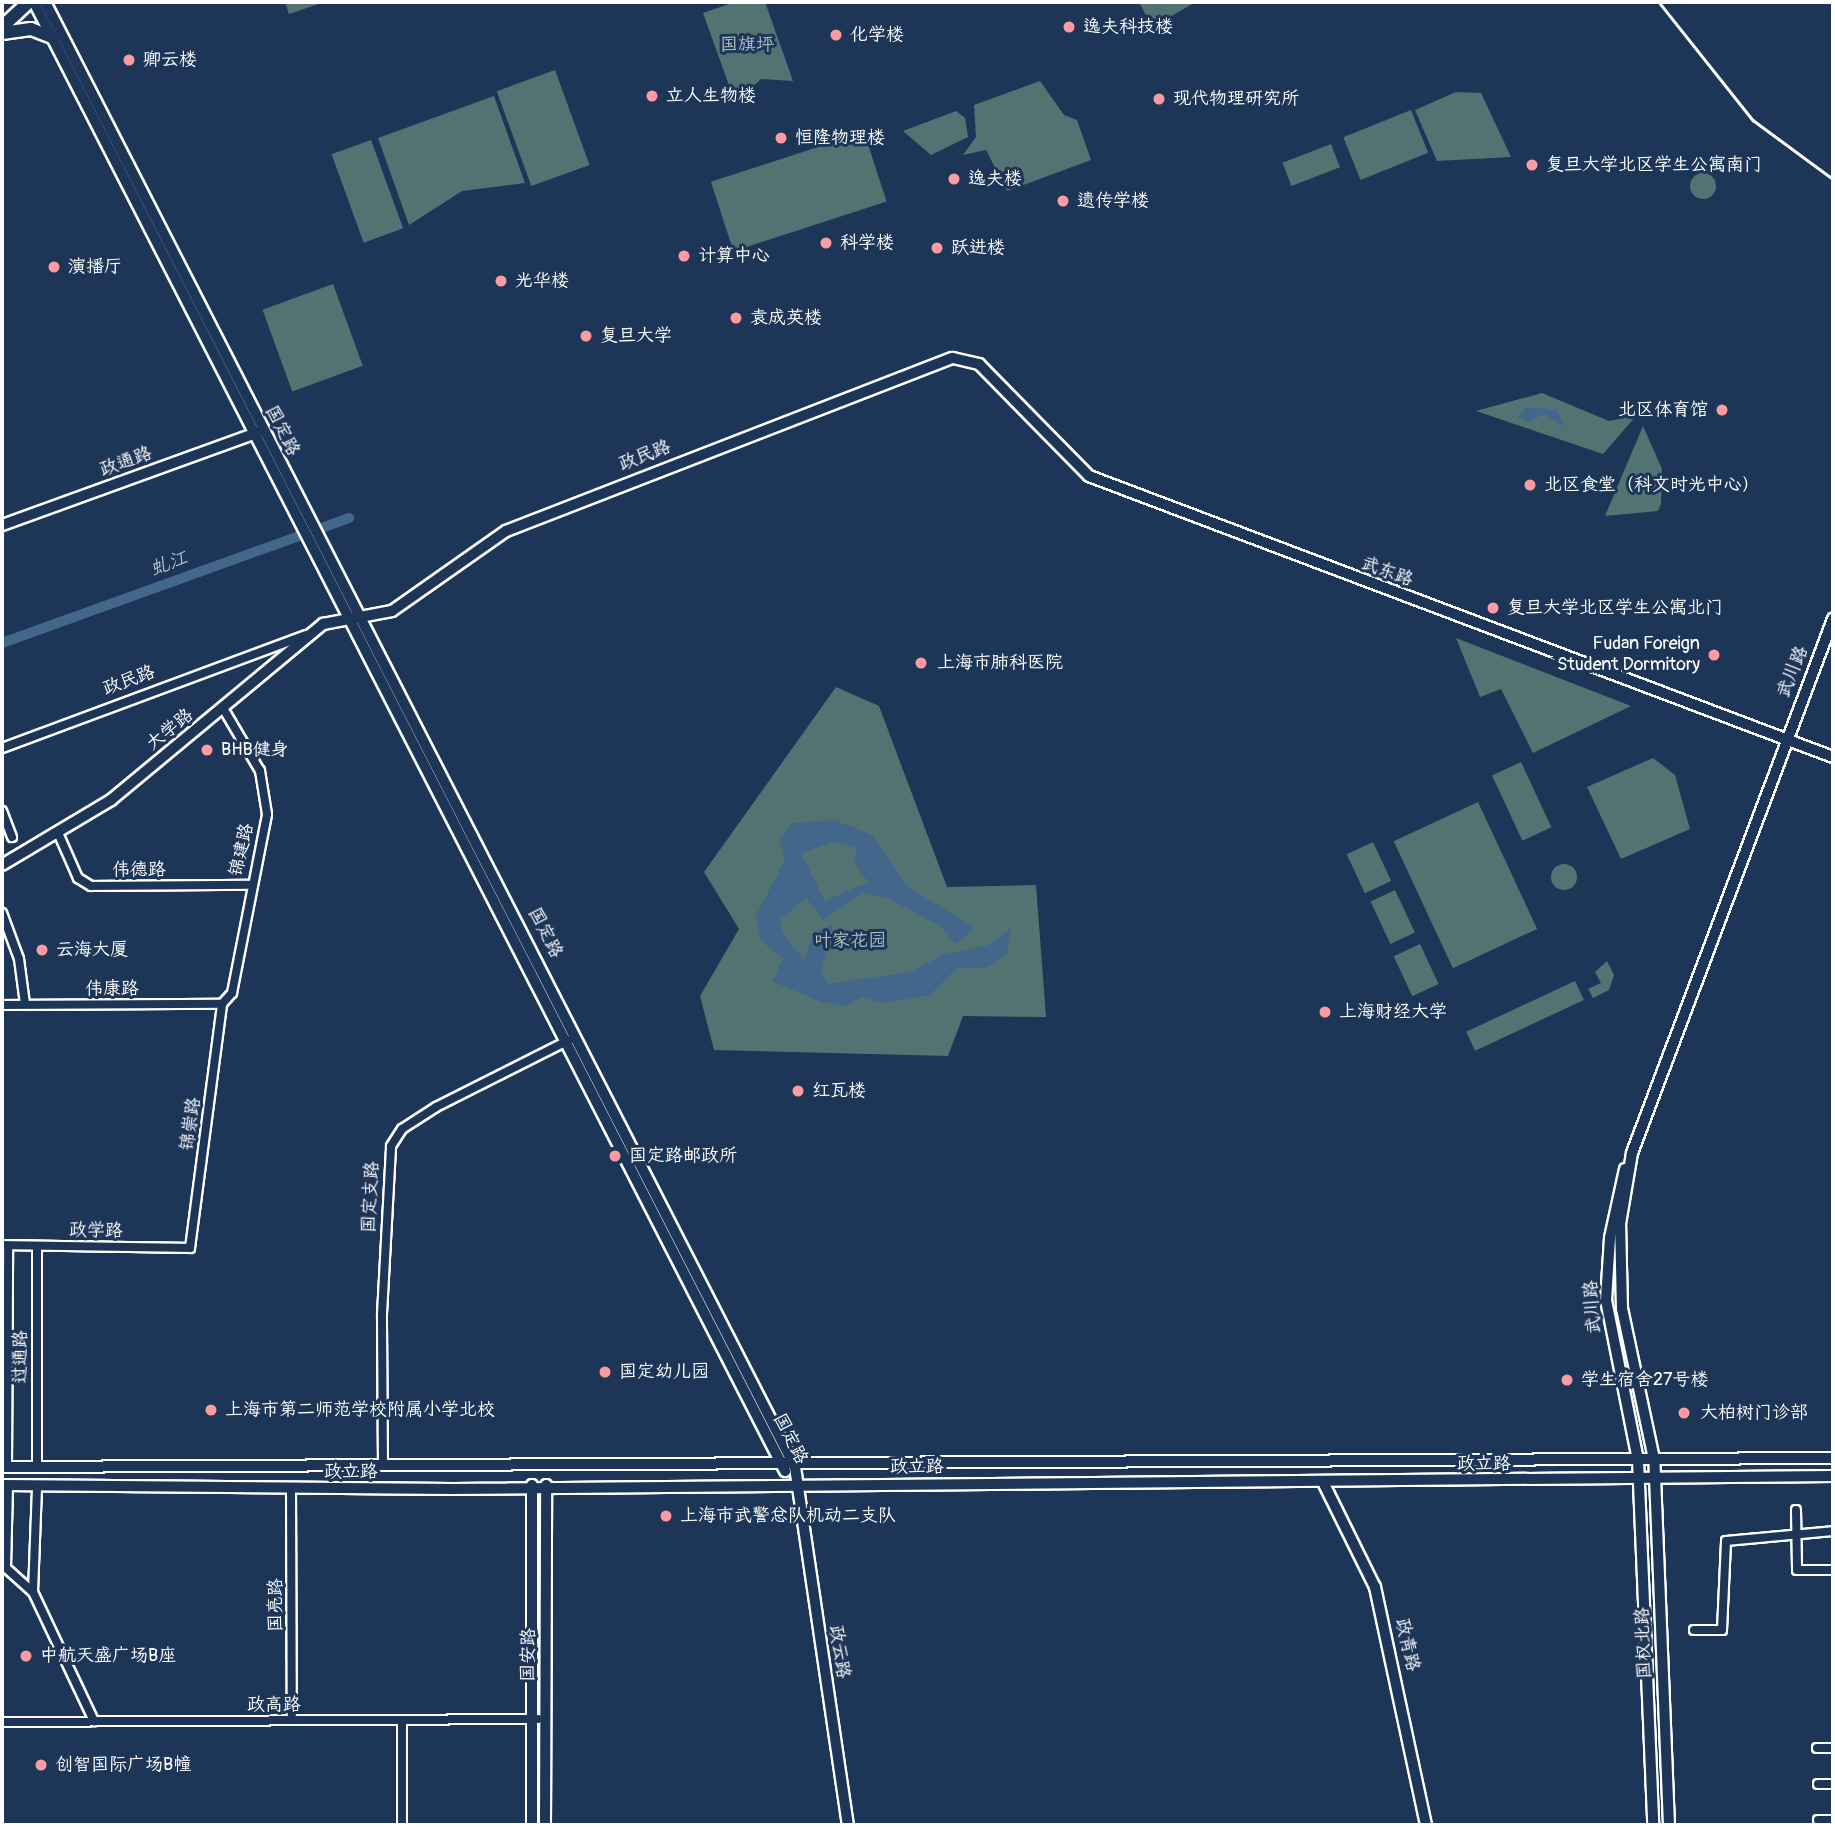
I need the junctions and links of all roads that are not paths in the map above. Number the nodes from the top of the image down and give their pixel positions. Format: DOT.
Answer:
graph roads {
  1 [pos="32,2"];
  2 [pos="45,2"];
  3 [pos="2,27"];
  4 [pos="2,33"];
  5 [pos="54,38"];
  6 [pos="967,359"];
  7 [pos="259,432"];
  8 [pos="2,525"];
  9 [pos="358,618"];
  10 [pos="1833,619"];
  11 [pos="308,634"];
  12 [pos="223,710"];
  13 [pos="1786,739"];
  14 [pos="2,748"];
  15 [pos="1833,757"];
  16 [pos="2,811"];
  17 [pos="59,835"];
  18 [pos="12,837"];
  19 [pos="2,865"];
  20 [pos="250,885"];
  21 [pos="2,913"];
  22 [pos="25,1004"];
  23 [pos="222,1004"];
  24 [pos="2,1005"];
  25 [pos="571,1039"];
  26 [pos="1632,1153"];
  27 [pos="5,1246"];
  28 [pos="37,1246"];
  29 [pos="190,1248"];
  30 [pos="1833,1458"];
  31 [pos="1654,1459"];
  32 [pos="1638,1460"];
  33 [pos="383,1466"];
  34 [pos="4,1467"];
  35 [pos="37,1467"];
  36 [pos="782,1467"];
  37 [pos="795,1467"];
  38 [pos="1833,1476"];
  39 [pos="1639,1480"];
  40 [pos="1656,1480"];
  41 [pos="1324,1482"];
  42 [pos="5,1485"];
  43 [pos="533,1485"];
  44 [pos="546,1485"];
  45 [pos="795,1485"];
  46 [pos="37,1486"];
  47 [pos="291,1489"];
  48 [pos="1796,1510"];
  49 [pos="1796,1531"];
  50 [pos="1833,1531"];
  51 [pos="1833,1570"];
  52 [pos="33,1592"];
  53 [pos="1694,1630"];
  54 [pos="533,1719"];
  55 [pos="546,1719"];
  56 [pos="292,1720"];
  57 [pos="402,1720"];
  58 [pos="2,1721"];
  59 [pos="94,1721"];
  60 [pos="1817,1748"];
  61 [pos="1833,1748"];
  62 [pos="1818,1784"];
  63 [pos="1833,1784"];
  64 [pos="1818,1820"];
  65 [pos="1833,1820"];
  66 [pos="402,1825"];
  67 [pos="532,1825"];
  68 [pos="545,1825"];
  69 [pos="848,1825"];
  70 [pos="1426,1825"];
  71 [pos="1653,1825"];
  72 [pos="1669,1825"];
  1 -- 3 [label="main road"];
  1 -- 5 [label="street, 国定路"];
  2 -- 7 [label="street, 国定路"];
  4 -- 5 [label="main road"];
  5 -- 7 [label="street, 国定路"];
  6 -- 9 [label="street, 政民路"];
  6 -- 13 [label="street, 武东路"];
  7 -- 8 [label="street, 政通路"];
  7 -- 9 [label="street, 国定路"];
  9 -- 11 [label="street, 大学路"];
  9 -- 25 [label="street, 国定路"];
  10 -- 13 [label="street, 武川路"];
  11 -- 12 [label="street, 大学路"];
  11 -- 14 [label="street, 政民路"];
  12 -- 17 [label="street, 大学路"];
  12 -- 20 [label="street, 锦建路"];
  13 -- 15 [label="street, 武东路"];
  13 -- 26 [label="street, 武川路"];
  16 -- 18 [label="street"];
  17 -- 19 [label="street, 大学路"];
  17 -- 20 [label="street, 伟德路"];
  20 -- 23 [label="street, 锦建路"];
  21 -- 22 [label="street"];
  22 -- 23 [label="street, 伟康路"];
  22 -- 24 [label="street, 伟康路"];
  23 -- 29 [label="street, 锦崇路"];
  25 -- 33 [label="street, 国定支路"];
  25 -- 36 [label="street, 国定路"];
  25 -- 37 [label="street, 国定路"];
  26 -- 31 [label="street, 国权北路"];
  26 -- 32 [label="street, 武川路"];
  27 -- 28 [label="street, 政学路"];
  27 -- 34 [label="street"];
  28 -- 29 [label="street, 政学路"];
  28 -- 35 [label="street, 过通路"];
  30 -- 31 [label="street, 政立路"];
  31 -- 32 [label="street, 政立路"];
  31 -- 40 [label="street, 国权北路"];
  32 -- 37 [label="street, 政立路"];
  32 -- 39 [label="street, 国权北路"];
  33 -- 35 [label="street, 政立路"];
  33 -- 36 [label="street, 政立路"];
  34 -- 35 [label="street, 政立路"];
  36 -- 37 [label="street, 政立路"];
  36 -- 45 [label="street, 国定路"];
  37 -- 45 [label="street, 国定路"];
  38 -- 40 [label="street, 政立路"];
  39 -- 40 [label="street, 政立路"];
  39 -- 41 [label="street, 政立路"];
  39 -- 71 [label="street, 国权北路"];
  40 -- 72 [label="street, 国权北路"];
  41 -- 45 [label="street, 政立路"];
  41 -- 70 [label="street, 政青路"];
  42 -- 46 [label="street, 政立路"];
  42 -- 52 [label="street"];
  43 -- 44 [label="street, 政立路"];
  43 -- 47 [label="street, 政立路"];
  43 -- 54 [label="street, 国安路"];
  44 -- 45 [label="street, 政立路"];
  44 -- 55 [label="street, 国安路"];
  45 -- 69 [label="street, 政云路"];
  46 -- 47 [label="street, 政立路"];
  46 -- 52 [label="street"];
  47 -- 56 [label="street, 国亮路"];
  48 -- 49 [label="street"];
  49 -- 50 [label="street"];
  49 -- 51 [label="street"];
  49 -- 53 [label="street"];
  52 -- 59 [label="street"];
  54 -- 55 [label="street, 政高路"];
  54 -- 57 [label="street, 政高路"];
  54 -- 67 [label="street, 国安路"];
  55 -- 68 [label="street, 国安路"];
  56 -- 57 [label="street, 政高路"];
  56 -- 59 [label="street, 政高路"];
  57 -- 66 [label="street"];
  58 -- 59 [label="street, 政高路"];
  60 -- 61 [label="street"];
  62 -- 63 [label="street"];
  64 -- 65 [label="street"];
}
